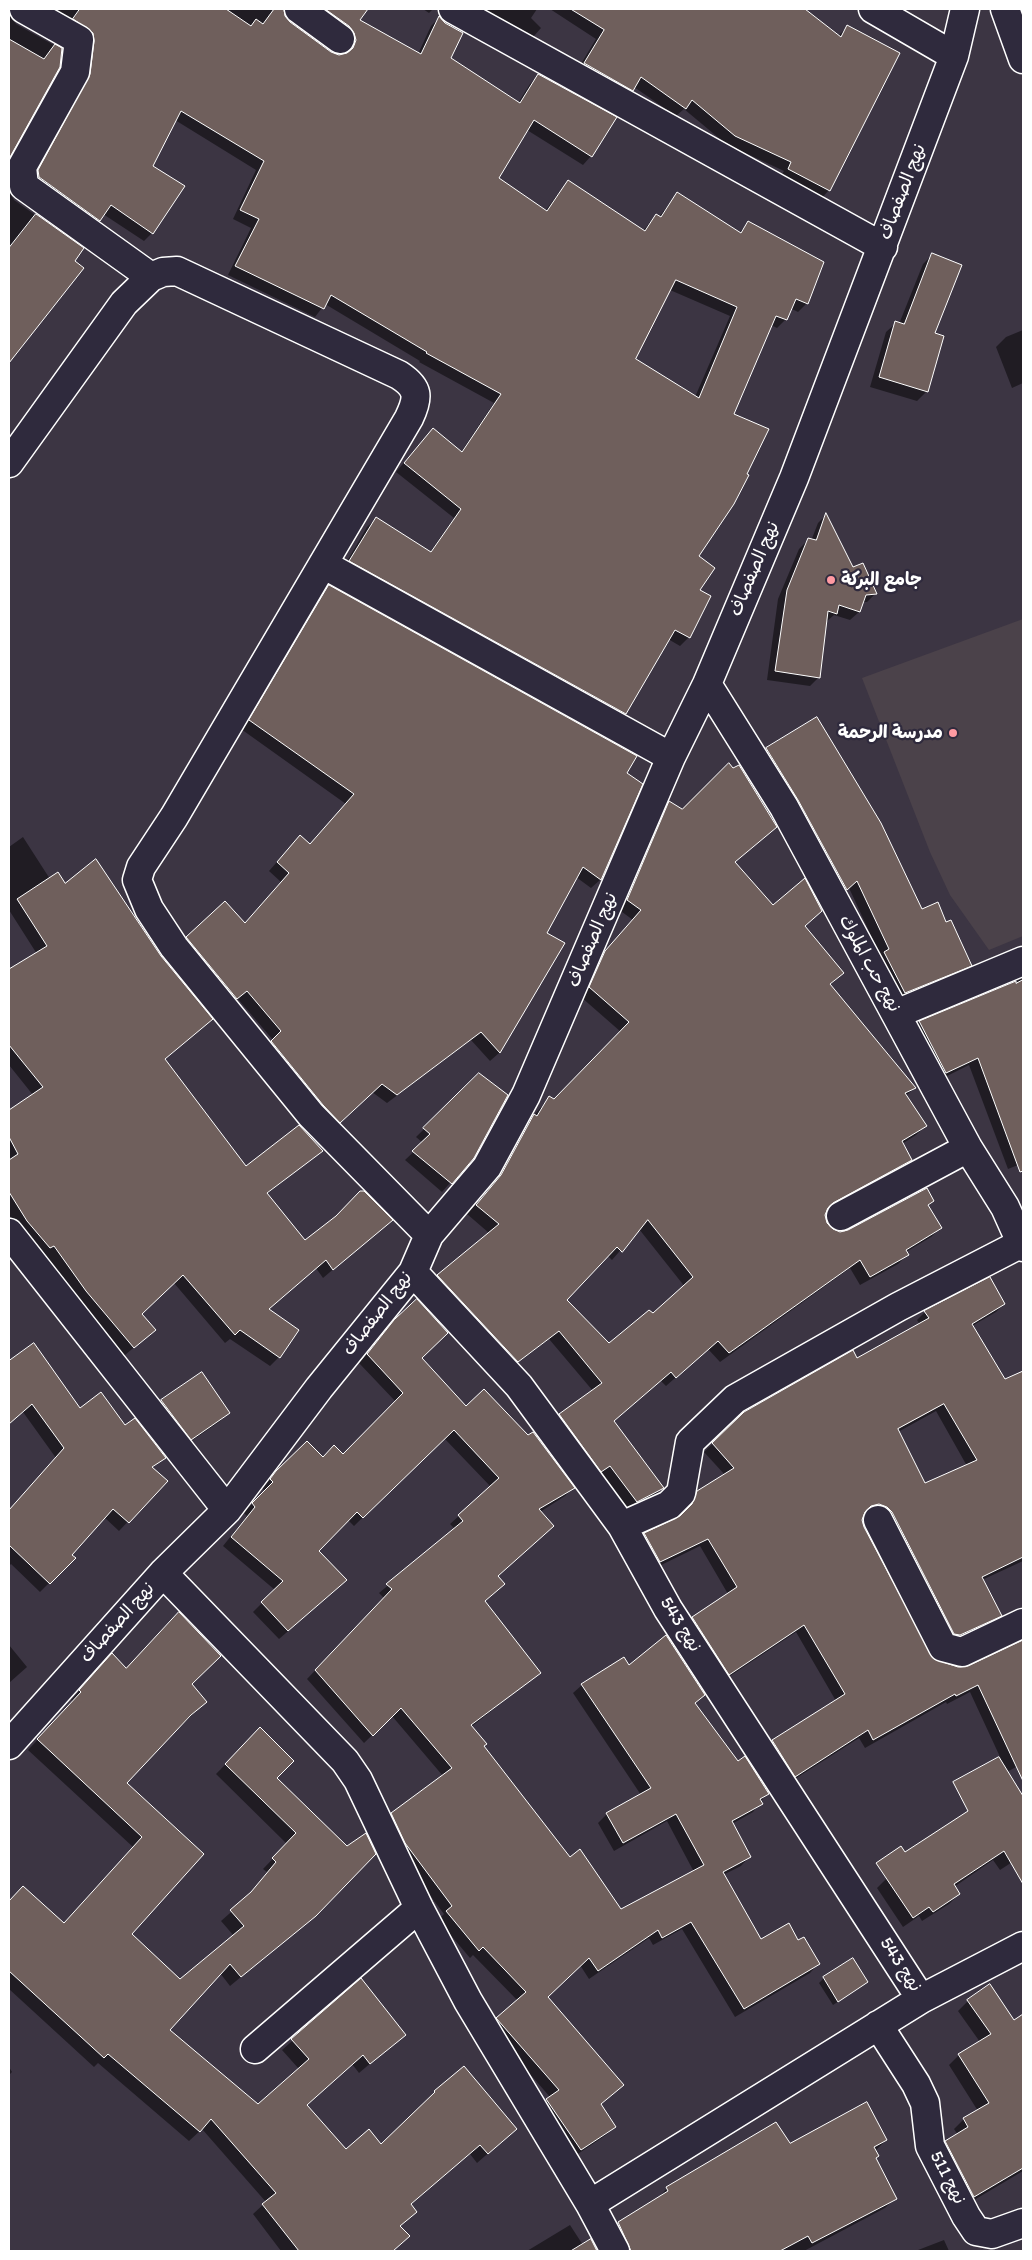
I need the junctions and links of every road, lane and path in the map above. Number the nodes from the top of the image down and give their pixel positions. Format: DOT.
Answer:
graph roads {
  1 [pos="24,9"];
  2 [pos="300,9"];
  3 [pos="453,9"];
  4 [pos="873,9"];
  5 [pos="965,9"];
  6 [pos="1005,9"];
  7 [pos="340,39"];
  8 [pos="954,56"];
  9 [pos="1023,59"];
  10 [pos="883,247"];
  11 [pos="151,277"];
  12 [pos="9,463"];
  13 [pos="323,564"];
  14 [pos="707,684"];
  15 [pos="671,757"];
  16 [pos="1023,961"];
  17 [pos="896,1014"];
  18 [pos="968,1148"];
  19 [pos="1014,1204"];
  20 [pos="841,1216"];
  21 [pos="9,1233"];
  22 [pos="429,1235"];
  23 [pos="1022,1245"];
  24 [pos="413,1272"];
  25 [pos="227,1510"];
  26 [pos="878,1520"];
  27 [pos="622,1526"];
  28 [pos="163,1573"];
  29 [pos="1023,1623"];
  30 [pos="9,1745"];
  31 [pos="419,1908"];
  32 [pos="1023,1946"];
  33 [pos="921,1999"];
  34 [pos="878,2025"];
  35 [pos="255,2049"];
  36 [pos="590,2204"];
  37 [pos="1023,2223"];
  38 [pos="615,2251"];
  1 -- 11 [label="street"];
  2 -- 7 [label="street"];
  3 -- 10 [label="street"];
  4 -- 8 [label="street"];
  5 -- 8 [label="street, نهج الصفصاف"];
  6 -- 9 [label="street"];
  8 -- 10 [label="street, نهج الصفصاف"];
  10 -- 14 [label="street, نهج الصفصاف"];
  11 -- 12 [label="street"];
  11 -- 13 [label="street"];
  13 -- 15 [label="street"];
  13 -- 22 [label="street"];
  14 -- 15 [label="street, نهج الصفصاف"];
  14 -- 17 [label="street, نهج حب الملوك"];
  15 -- 22 [label="street, نهج الصفصاف"];
  16 -- 17 [label="street"];
  17 -- 18 [label="street, نهج حب الملوك"];
  18 -- 19 [label="street, نهج حب الملوك"];
  18 -- 20 [label="street"];
  19 -- 23 [label="street, نهج حب الملوك"];
  21 -- 25 [label="street"];
  22 -- 24 [label="street, نهج الصفصاف"];
  23 -- 27 [label="street"];
  24 -- 25 [label="street, نهج الصفصاف"];
  24 -- 27 [label="street, نهج 543"];
  25 -- 28 [label="street, نهج الصفصاف"];
  26 -- 29 [label="street"];
  27 -- 33 [label="street, نهج 543"];
  28 -- 30 [label="street, نهج الصفصاف"];
  28 -- 31 [label="street"];
  31 -- 35 [label="street"];
  31 -- 36 [label="street"];
  32 -- 33 [label="street"];
  33 -- 34 [label="street"];
  34 -- 36 [label="street"];
  34 -- 37 [label="street, نهج 511"];
  36 -- 38 [label="street"];
}
